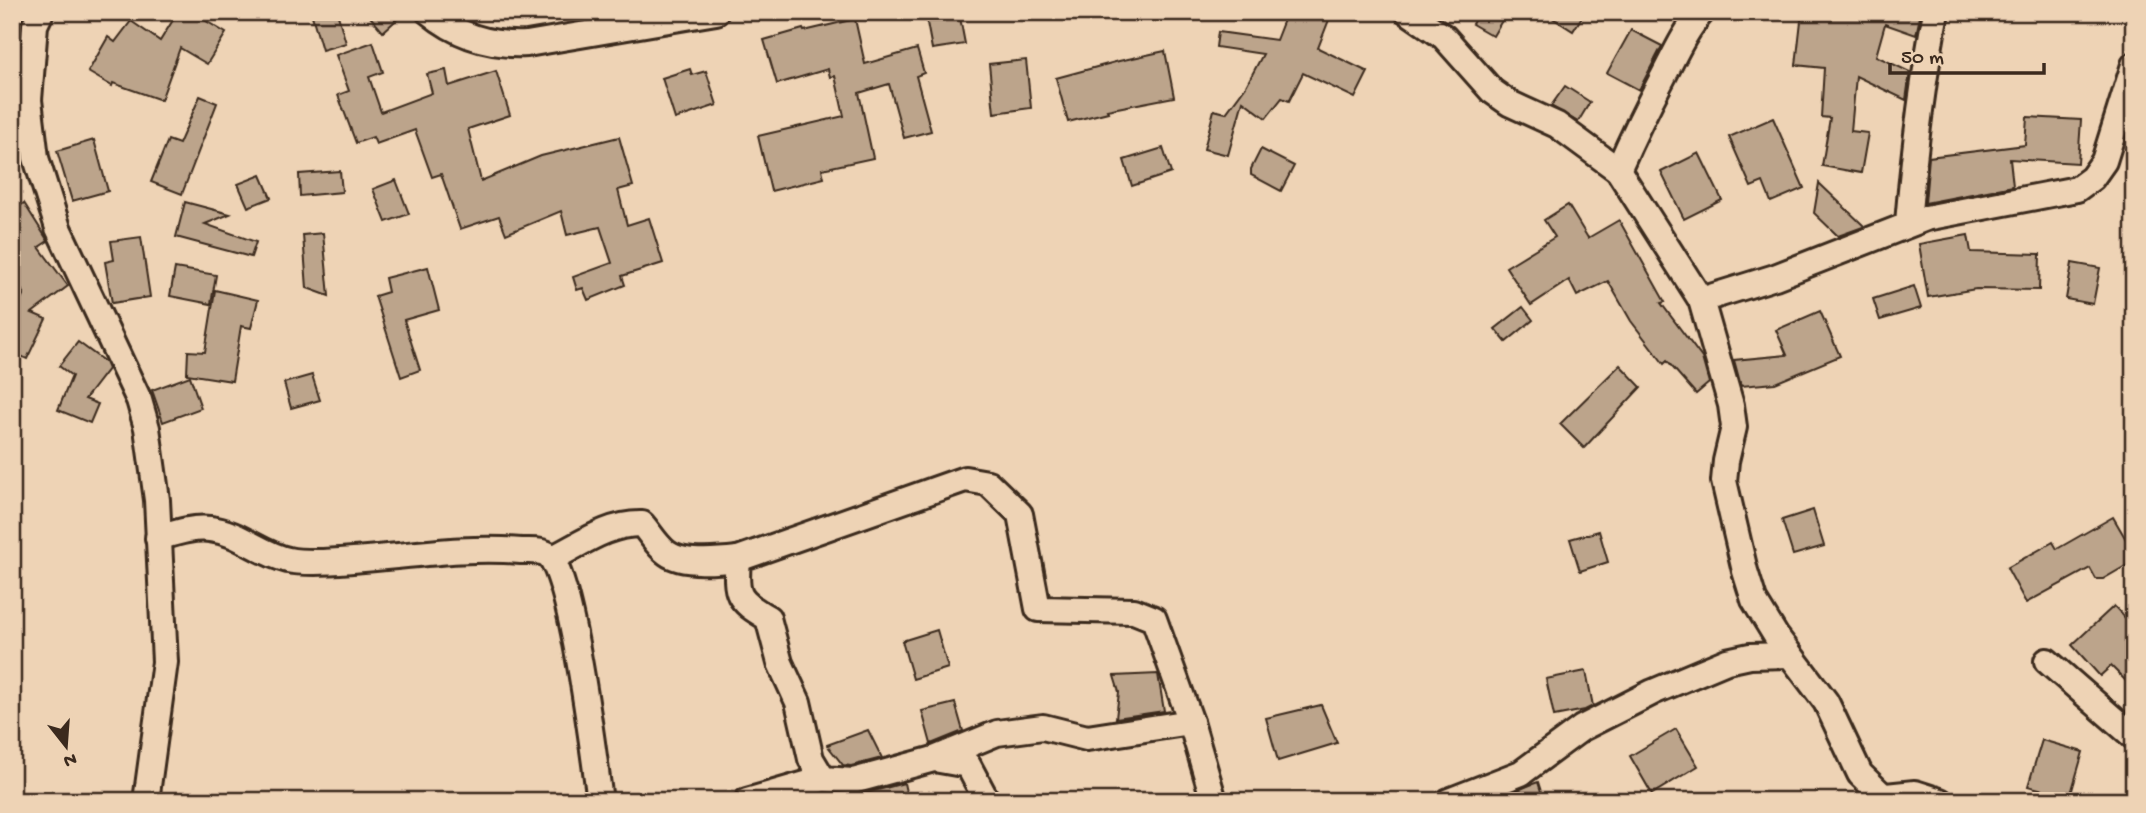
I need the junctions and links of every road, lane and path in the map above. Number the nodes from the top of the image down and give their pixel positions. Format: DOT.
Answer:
graph roads {
  1 [pos="41,12"];
  2 [pos="429,12"];
  3 [pos="716,12"];
  4 [pos="1408,12"];
  5 [pos="1702,12"];
  6 [pos="1936,12"];
  7 [pos="622,20"];
  8 [pos="2134,65"];
  9 [pos="24,156"];
  10 [pos="1618,170"];
  11 [pos="1908,223"];
  12 [pos="1701,300"];
  13 [pos="158,538"];
  14 [pos="553,558"];
  15 [pos="738,559"];
  16 [pos="1790,655"];
  17 [pos="2047,661"];
  18 [pos="1191,722"];
  19 [pos="2134,737"];
  20 [pos="934,759"];
  21 [pos="823,779"];
  22 [pos="1887,799"];
  23 [pos="146,801"];
  24 [pos="600,801"];
  25 [pos="747,801"];
  26 [pos="987,801"];
  27 [pos="1214,801"];
  28 [pos="1449,801"];
  29 [pos="1940,801"];
  1 -- 9 [label="street"];
  2 -- 7 [label="street"];
  3 -- 7 [label="street"];
  4 -- 10 [label="street"];
  5 -- 10 [label="street"];
  6 -- 11 [label="street"];
  8 -- 11 [label="street"];
  9 -- 13 [label="street"];
  10 -- 12 [label="street"];
  11 -- 12 [label="street"];
  12 -- 16 [label="street"];
  13 -- 14 [label="street"];
  13 -- 23 [label="street"];
  14 -- 15 [label="street"];
  14 -- 24 [label="street"];
  15 -- 18 [label="street"];
  15 -- 21 [label="street"];
  16 -- 22 [label="street"];
  16 -- 28 [label="street"];
  17 -- 19 [label="street"];
  18 -- 20 [label="street"];
  18 -- 27 [label="street"];
  20 -- 21 [label="street"];
  20 -- 26 [label="street"];
  21 -- 25 [label="street"];
  22 -- 29 [label="street"];
}
